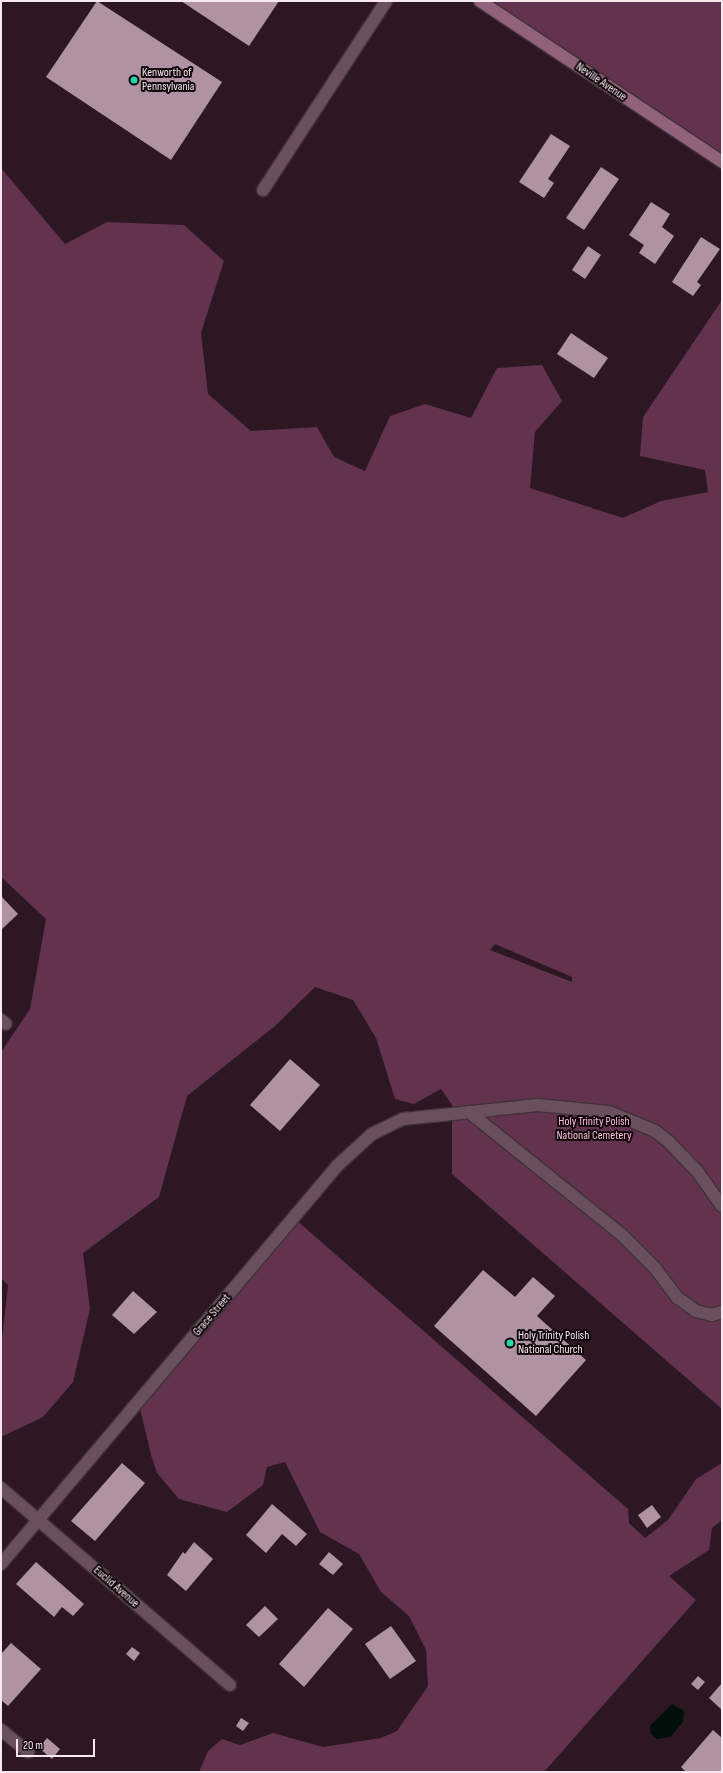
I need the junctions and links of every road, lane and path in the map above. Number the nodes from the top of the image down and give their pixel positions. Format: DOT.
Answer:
graph roads {
  1 [pos="386,1"];
  2 [pos="480,1"];
  3 [pos="722,162"];
  4 [pos="263,190"];
  5 [pos="469,1112"];
  6 [pos="722,1206"];
  7 [pos="722,1312"];
  8 [pos="1,1488"];
  9 [pos="39,1521"];
  10 [pos="1,1564"];
  11 [pos="230,1685"];
  12 [pos="1,1730"];
  13 [pos="28,1752"];
  1 -- 4 [label="street"];
  2 -- 3 [label="street, Neville Avenue"];
  5 -- 6 [label="street, Grace Street"];
  5 -- 7 [label="street"];
  5 -- 9 [label="street, Grace Street"];
  8 -- 9 [label="street, Euclid Avenue"];
  9 -- 10 [label="street, Grace Street"];
  9 -- 11 [label="street, Euclid Avenue"];
  12 -- 13 [label="street"];
}
